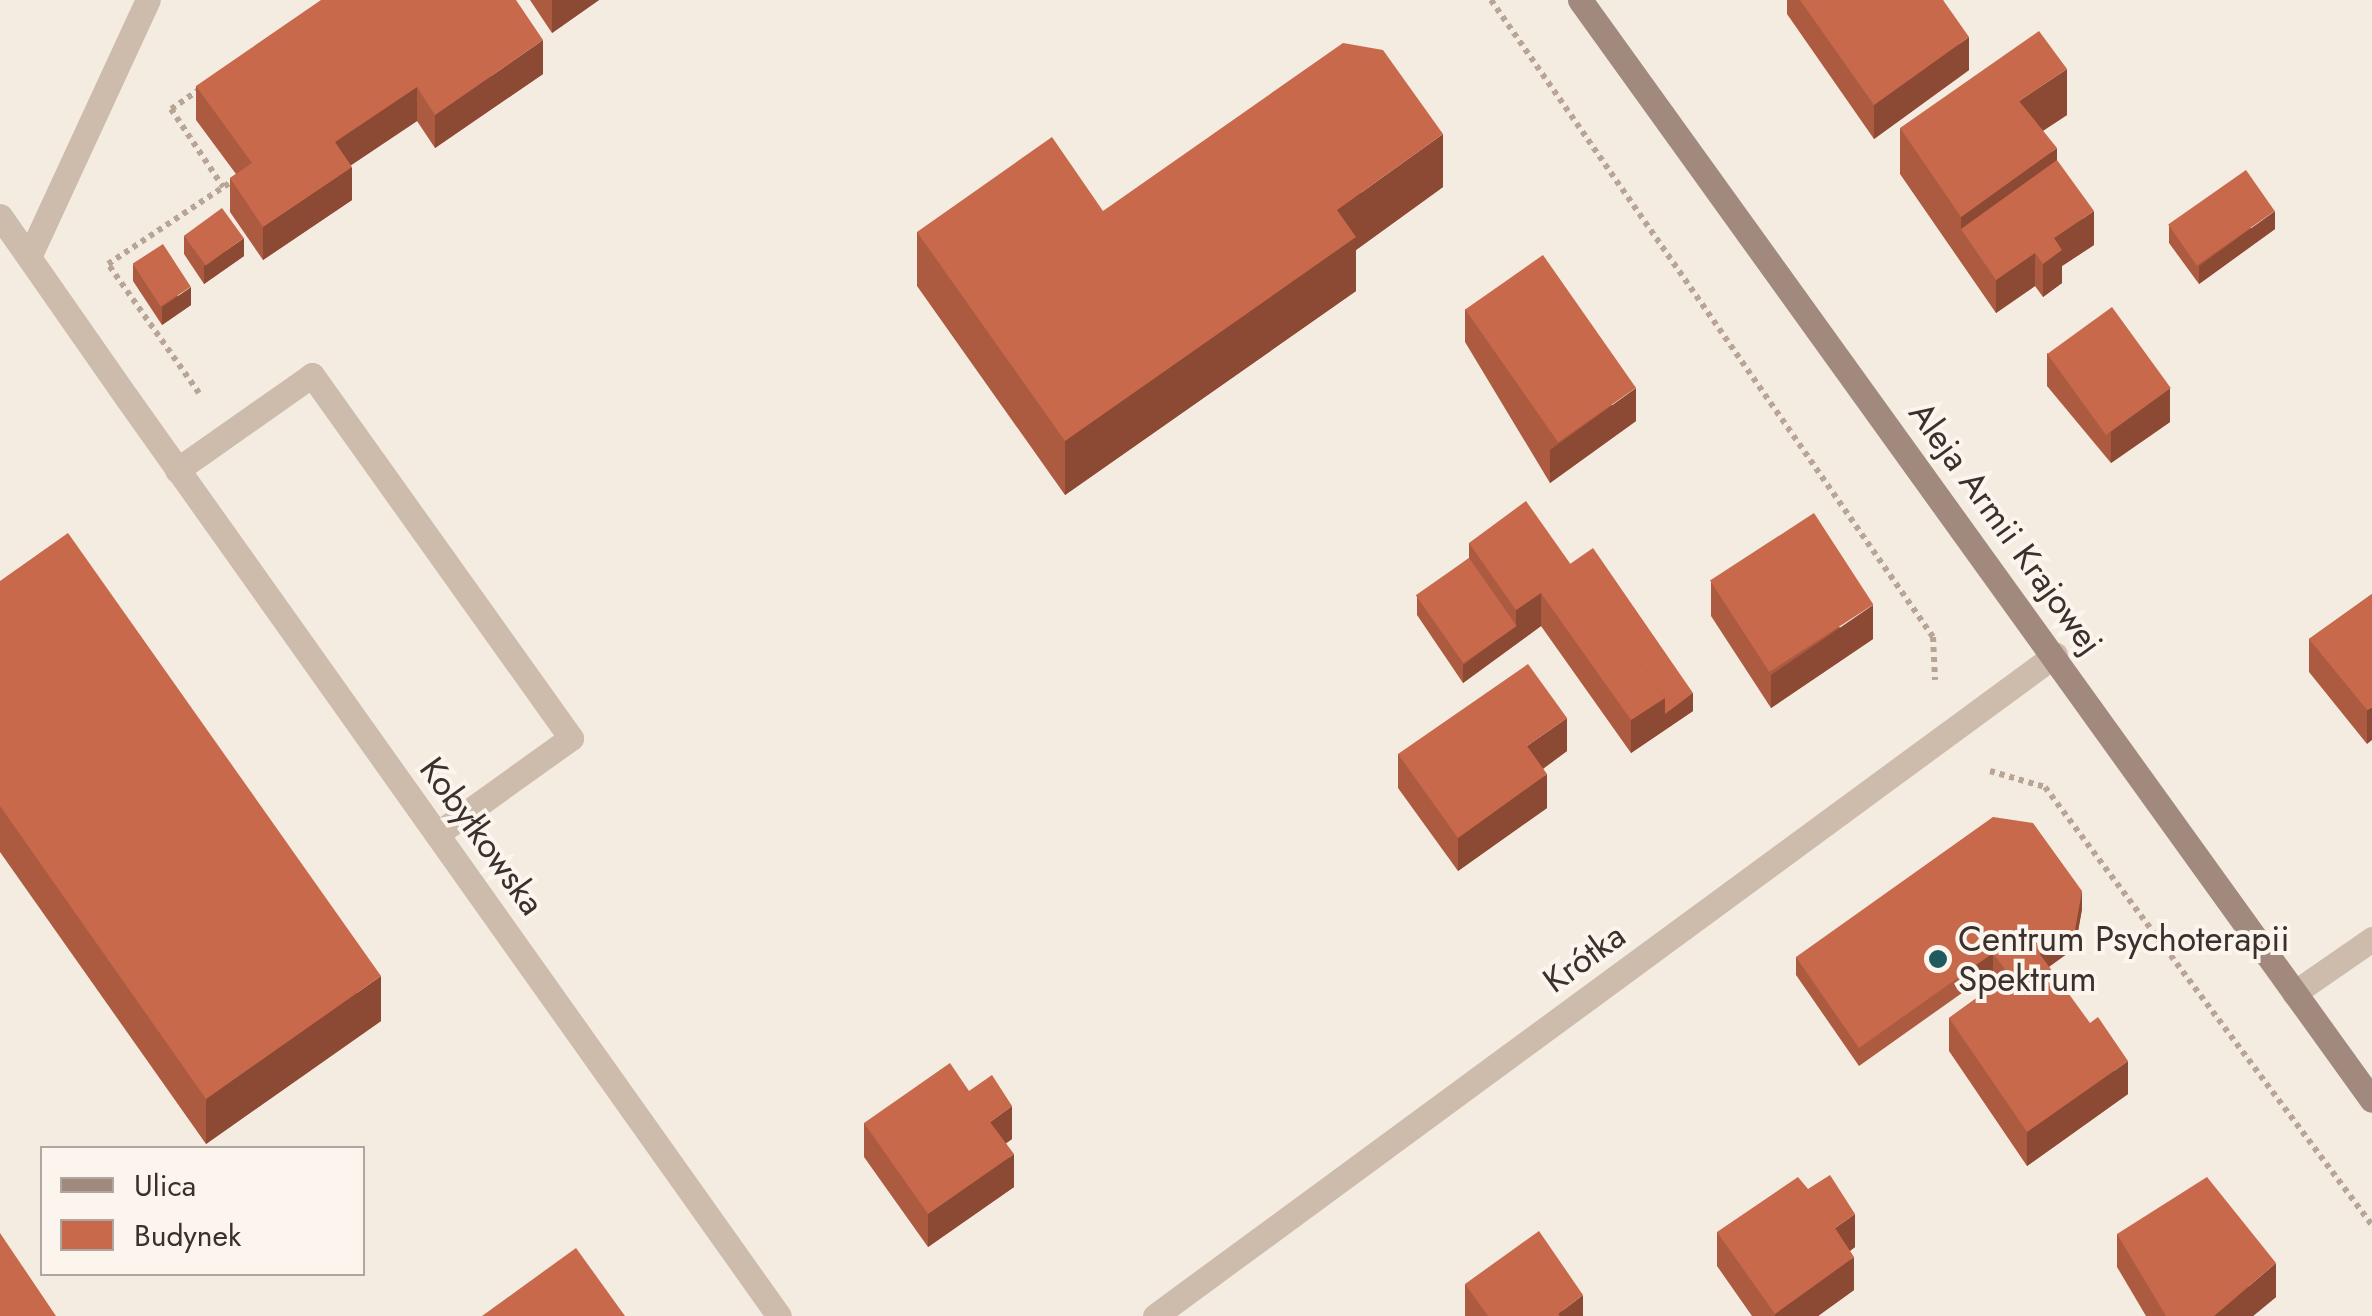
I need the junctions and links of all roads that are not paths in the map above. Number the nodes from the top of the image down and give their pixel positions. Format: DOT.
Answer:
graph roads {
  1 [pos="148,0"];
  2 [pos="1580,0"];
  3 [pos="0,216"];
  4 [pos="28,257"];
  5 [pos="178,470"];
  6 [pos="2055,655"];
  7 [pos="437,834"];
  8 [pos="2372,939"];
  9 [pos="2294,992"];
  10 [pos="2372,1100"];
  11 [pos="779,1316"];
  12 [pos="1154,1316"];
  1 -- 4 [label="street"];
  2 -- 6 [label="street, Aleja Armii Krajowej"];
  3 -- 4 [label="street, Kobyłkowska"];
  4 -- 5 [label="street, Kobyłkowska"];
  5 -- 7 [label="street, Kobyłkowska"];
  5 -- 7 [label="street"];
  6 -- 9 [label="street, Aleja Armii Krajowej"];
  6 -- 12 [label="street, Krótka"];
  7 -- 11 [label="street, Kobyłkowska"];
  8 -- 9 [label="street"];
  9 -- 10 [label="street, Aleja Armii Krajowej"];
}
